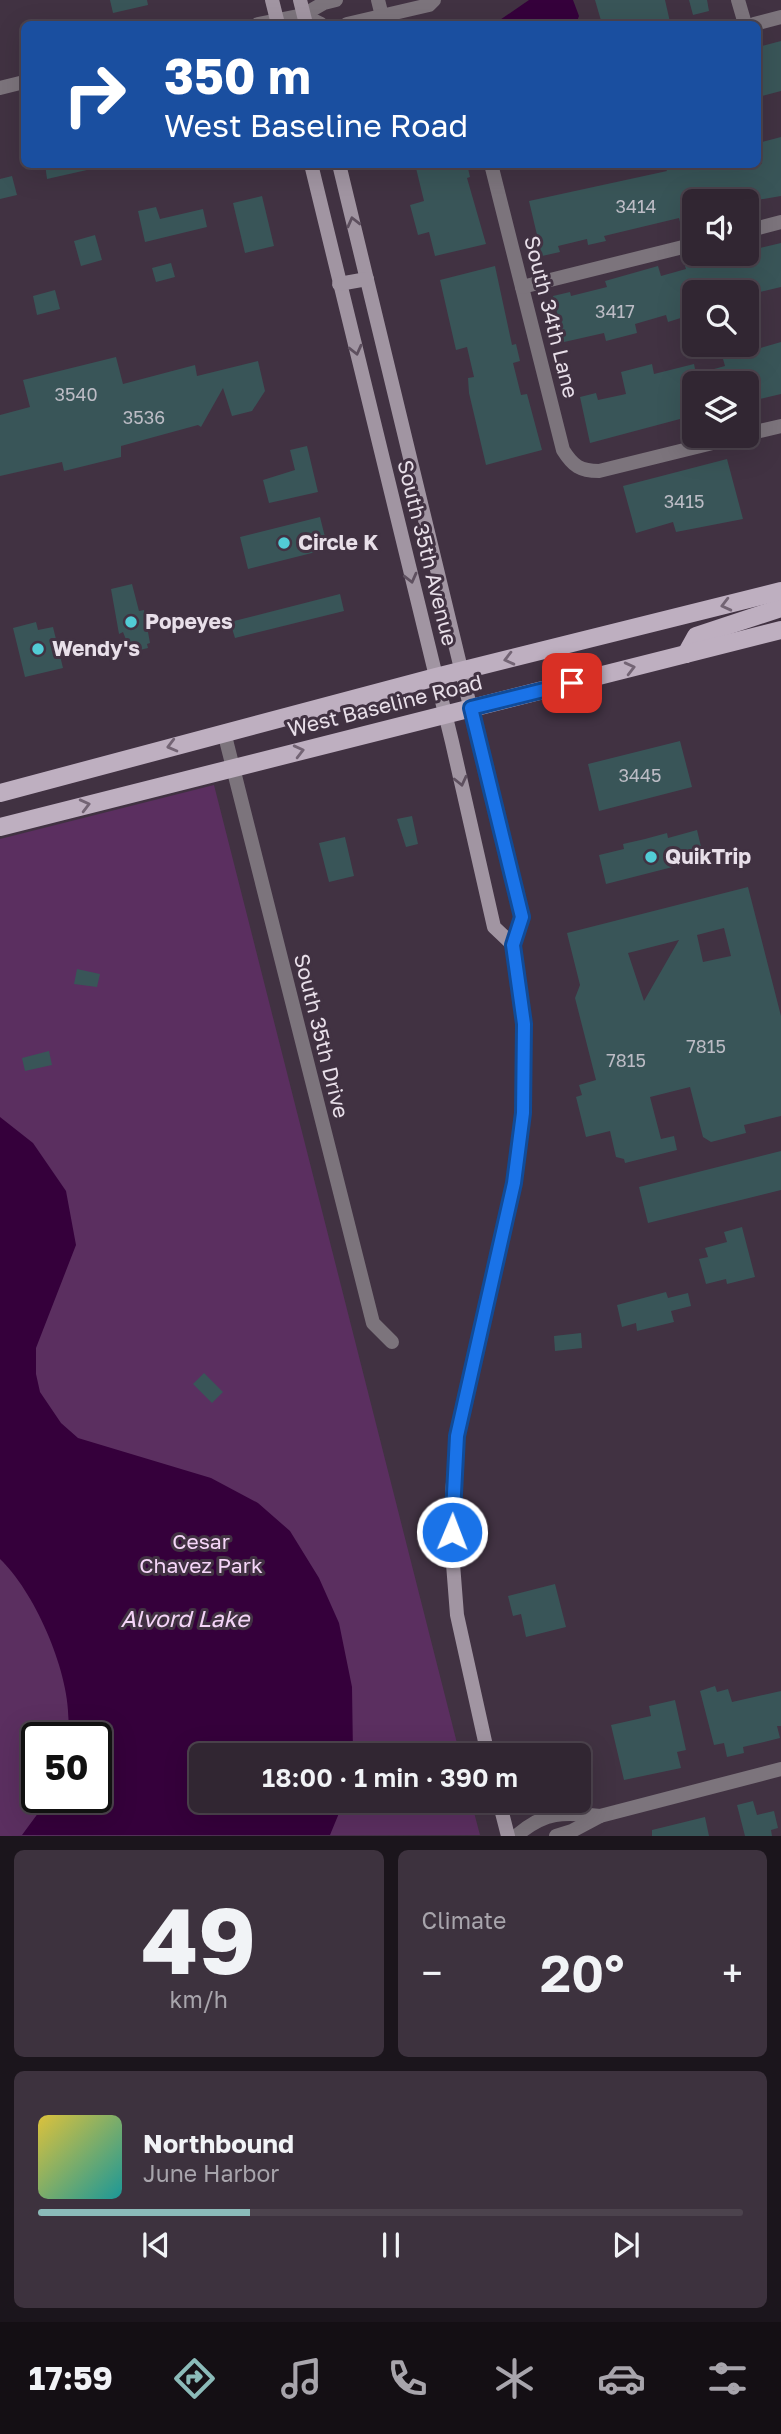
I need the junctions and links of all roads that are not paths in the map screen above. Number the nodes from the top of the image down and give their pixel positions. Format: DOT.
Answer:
graph roads {
  1 [pos="272,0"];
  2 [pos="300,0"];
  3 [pos="336,0"];
  4 [pos="378,0"];
  5 [pos="433,0"];
  6 [pos="738,0"];
  7 [pos="382,16"];
  8 [pos="781,18"];
  9 [pos="305,20"];
  10 [pos="278,21"];
  11 [pos="361,21"];
  12 [pos="744,21"];
  13 [pos="761,22"];
  14 [pos="21,83"];
  15 [pos="0,88"];
  16 [pos="312,168"];
  17 [pos="340,168"];
  18 [pos="492,168"];
  19 [pos="781,222"];
  20 [pos="759,228"];
  21 [pos="682,247"];
  22 [pos="367,279"];
  23 [pos="339,284"];
  24 [pos="522,287"];
  25 [pos="781,426"];
  26 [pos="759,431"];
  27 [pos="692,448"];
  28 [pos="781,591"];
  29 [pos="781,608"];
  30 [pos="781,630"];
  31 [pos="687,654"];
  32 [pos="462,671"];
  33 [pos="436,677"];
  34 [pos="471,708"];
  35 [pos="445,714"];
  36 [pos="224,732"];
  37 [pos="232,767"];
  38 [pos="5,791"];
  39 [pos="19,822"];
  40 [pos="0,827"];
  41 [pos="513,945"];
  42 [pos="392,1342"];
  43 [pos="485,1743"];
  44 [pos="781,1769"];
  45 [pos="502,1813"];
  46 [pos="600,1816"];
  47 [pos="508,1836"];
  48 [pos="516,1836"];
  49 [pos="556,1836"];
  1 -- 10 [label="main road"];
  2 -- 9 [label="main road"];
  3 -- 9 [label="street"];
  4 -- 7 [label="street"];
  5 -- 7 [label="street"];
  6 -- 12 [label="street"];
  7 -- 11 [label="street"];
  8 -- 13 [label="street"];
  14 -- 15 [label="street"];
  16 -- 23 [label="main road, South 35th Avenue"];
  22 -- 17 [label="main road, South 35th Avenue, one-way"];
  18 -- 24 [label="street, South 34th Lane"];
  19 -- 20 [label="street"];
  21 -- 24 [label="street"];
  22 -- 23 [label="main road"];
  22 -- 32 [label="main road, South 35th Avenue"];
  23 -- 33 [label="main road, South 35th Avenue, one-way"];
  24 -- 27 [label="street, South 34th Lane"];
  25 -- 26 [label="street"];
  28 -- 32 [label="main road, West Baseline Road, one-way"];
  29 -- 31 [label="main road"];
  30 -- 31 [label="main road, West Baseline Road"];
  34 -- 31 [label="main road, West Baseline Road, one-way"];
  32 -- 33 [label="main road, West Baseline Road"];
  32 -- 34 [label="main road, South 35th Avenue"];
  33 -- 35 [label="main road, South 35th Avenue"];
  33 -- 36 [label="main road, West Baseline Road"];
  34 -- 35 [label="main road, West Baseline Road"];
  34 -- 41 [label="main road, South 35th Avenue"];
  37 -- 35 [label="main road, West Baseline Road, one-way"];
  35 -- 41 [label="main road, South 35th Avenue, one-way"];
  36 -- 37 [label="street, South 35th Drive"];
  36 -- 38 [label="main road, one-way"];
  39 -- 37 [label="main road, West Baseline Road, one-way"];
  37 -- 42 [label="street, South 35th Drive"];
  38 -- 39 [label="main road"];
  39 -- 40 [label="main road, West Baseline Road"];
  41 -- 43 [label="main road, South 35th Avenue"];
  44 -- 46 [label="street"];
  45 -- 47 [label="main road"];
  46 -- 48 [label="street"];
  46 -- 49 [label="street"];
}
